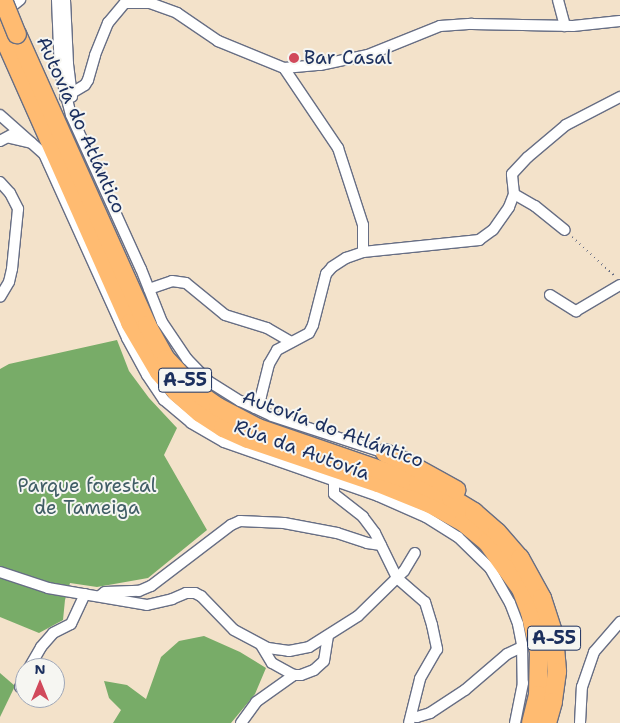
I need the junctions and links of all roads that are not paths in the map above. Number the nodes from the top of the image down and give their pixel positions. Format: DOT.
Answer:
graph roads {
  1 [pos="3,0"];
  2 [pos="20,0"];
  3 [pos="49,0"];
  4 [pos="558,0"];
  5 [pos="60,2"];
  6 [pos="0,16"];
  7 [pos="620,21"];
  8 [pos="565,26"];
  9 [pos="7,35"];
  10 [pos="284,68"];
  11 [pos="68,95"];
  12 [pos="620,97"];
  13 [pos="0,115"];
  14 [pos="16,128"];
  15 [pos="10,138"];
  16 [pos="0,141"];
  17 [pos="35,145"];
  18 [pos="0,182"];
  19 [pos="62,193"];
  20 [pos="514,194"];
  21 [pos="84,220"];
  22 [pos="565,230"];
  23 [pos="363,252"];
  24 [pos="98,264"];
  25 [pos="620,285"];
  26 [pos="149,289"];
  27 [pos="550,295"];
  28 [pos="0,297"];
  29 [pos="127,338"];
  30 [pos="291,342"];
  31 [pos="255,408"];
  32 [pos="385,453"];
  33 [pos="334,481"];
  34 [pos="381,545"];
  35 [pos="415,553"];
  36 [pos="520,558"];
  37 [pos="0,572"];
  38 [pos="396,578"];
  39 [pos="85,594"];
  40 [pos="98,597"];
  41 [pos="620,622"];
  42 [pos="328,637"];
  43 [pos="262,645"];
  44 [pos="522,647"];
  45 [pos="35,658"];
  46 [pos="294,675"];
  47 [pos="410,720"];
  48 [pos="241,723"];
  49 [pos="515,723"];
  50 [pos="530,723"];
  51 [pos="547,723"];
  52 [pos="580,723"];
  1 -- 9 [label="highway, Autovía do Atlántico / A-55, bridge"];
  2 -- 6 [label="street"];
  3 -- 5 [label="street"];
  4 -- 8 [label="street"];
  5 -- 11 [label="street"];
  5 -- 11 [label="street"];
  7 -- 8 [label="street"];
  8 -- 10 [label="street"];
  9 -- 21 [label="highway, Autovía do Atlántico / A-55"];
  9 -- 36 [label="highway, Autovía do Atlántico / A-55"];
  10 -- 11 [label="street"];
  10 -- 23 [label="street"];
  11 -- 26 [label="street"];
  12 -- 20 [label="street"];
  13 -- 14 [label="street"];
  14 -- 15 [label="street"];
  14 -- 17 [label="street"];
  15 -- 16 [label="street"];
  15 -- 17 [label="street"];
  17 -- 19 [label="street"];
  18 -- 28 [label="street"];
  19 -- 21 [label="highway"];
  19 -- 24 [label="street"];
  20 -- 22 [label="street"];
  20 -- 23 [label="street"];
  21 -- 24 [label="highway, Autovía do Atlántico / A-55"];
  23 -- 30 [label="street"];
  24 -- 29 [label="highway"];
  24 -- 50 [label="highway, Autovía do Atlántico / A-55"];
  25 -- 27 [label="street"];
  26 -- 30 [label="street"];
  26 -- 31 [label="street"];
  29 -- 33 [label="street, Rúa da Autovía"];
  30 -- 31 [label="street"];
  31 -- 32 [label="street"];
  32 -- 36 [label="highway"];
  33 -- 34 [label="street"];
  33 -- 44 [label="street, Rúa da Autovía"];
  34 -- 38 [label="street"];
  34 -- 40 [label="street"];
  35 -- 38 [label="street"];
  36 -- 51 [label="highway, Autovía do Atlántico / A-55"];
  37 -- 39 [label="street"];
  38 -- 42 [label="street"];
  38 -- 47 [label="street"];
  39 -- 40 [label="street"];
  39 -- 45 [label="street"];
  40 -- 43 [label="street"];
  41 -- 52 [label="street"];
  42 -- 43 [label="street"];
  42 -- 46 [label="street"];
  43 -- 46 [label="street"];
  44 -- 47 [label="street"];
  44 -- 49 [label="street, Rúa da Autovía"];
  46 -- 48 [label="street"];
}
